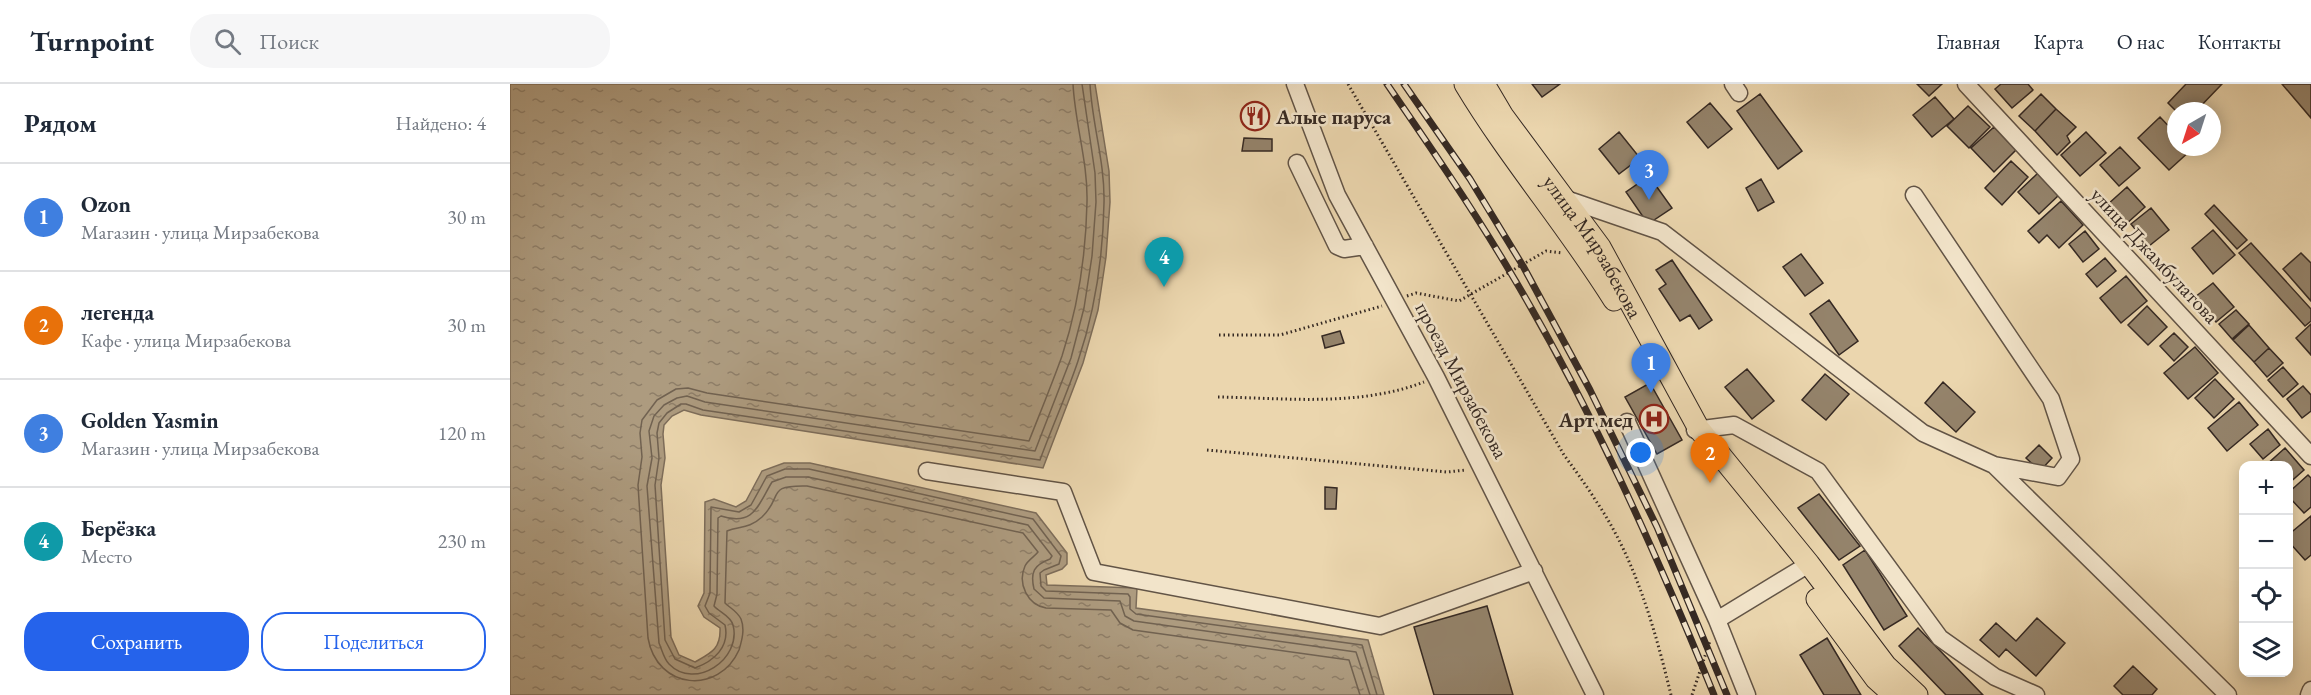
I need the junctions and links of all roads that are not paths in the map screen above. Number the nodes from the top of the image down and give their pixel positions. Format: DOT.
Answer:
graph roads {
  1 [pos="1295,84"];
  2 [pos="1465,84"];
  3 [pos="1484,84"];
  4 [pos="1966,84"];
  5 [pos="1297,162"];
  6 [pos="1914,195"];
  7 [pos="1556,202"];
  8 [pos="1365,246"];
  9 [pos="1627,422"];
  10 [pos="1697,429"];
  11 [pos="2311,456"];
  12 [pos="1994,465"];
  13 [pos="927,471"];
  14 [pos="1803,568"];
  15 [pos="1534,571"];
  16 [pos="1717,620"];
  17 [pos="2311,690"];
  18 [pos="1595,695"];
  19 [pos="1747,695"];
  20 [pos="1894,695"];
  21 [pos="1917,695"];
  22 [pos="2036,695"];
  23 [pos="2228,695"];
  24 [pos="2309,695"];
  1 -- 8 [label="street, проезд Мирзабекова"];
  2 -- 7 [label="main road, улица Мирзабекова"];
  3 -- 7 [label="main road, улица Мирзабекова"];
  4 -- 11 [label="street, улица Джамбулатова"];
  5 -- 8 [label="street"];
  6 -- 12 [label="street"];
  7 -- 10 [label="main road, улица Мирзабекова"];
  7 -- 12 [label="street"];
  8 -- 15 [label="street, проезд Мирзабекова"];
  9 -- 16 [label="street"];
  10 -- 14 [label="main road, улица Мирзабекова"];
  10 -- 22 [label="street"];
  12 -- 23 [label="street"];
  13 -- 15 [label="street"];
  14 -- 16 [label="street"];
  14 -- 20 [label="main road, улица Мирзабекова"];
  14 -- 21 [label="main road, улица Мирзабекова"];
  15 -- 18 [label="street, проезд Мирзабекова"];
  16 -- 19 [label="street"];
  17 -- 24 [label="street"];
}
